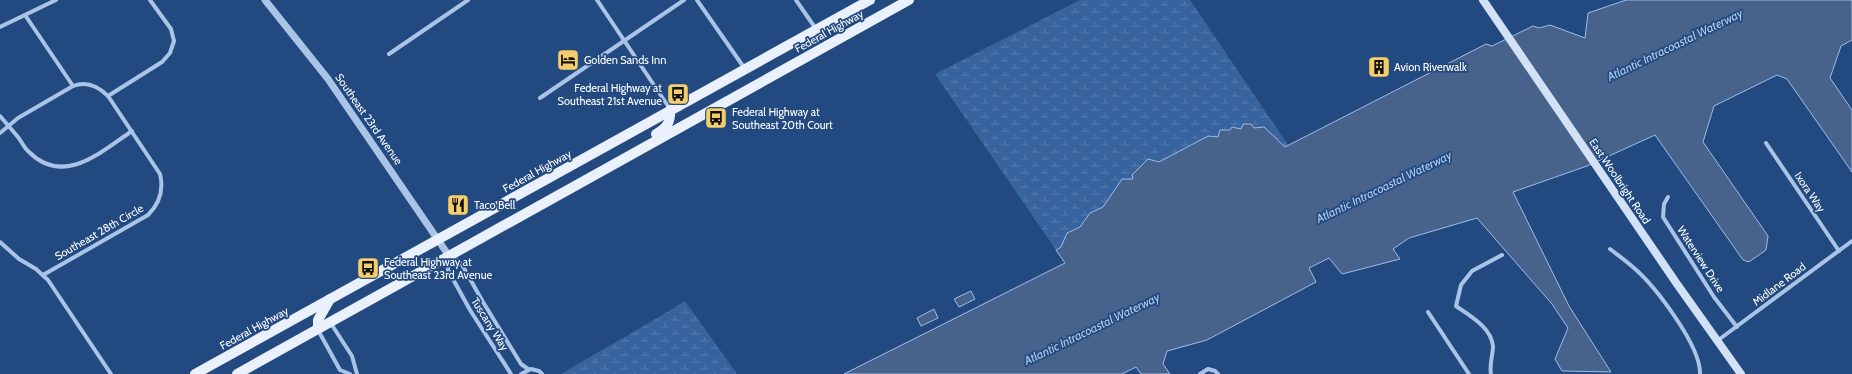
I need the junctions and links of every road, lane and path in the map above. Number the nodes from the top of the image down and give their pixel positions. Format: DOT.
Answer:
graph roads {
  1 [pos="56,0"];
  2 [pos="150,0"];
  3 [pos="265,0"];
  4 [pos="468,0"];
  5 [pos="597,0"];
  6 [pos="684,0"];
  7 [pos="697,0"];
  8 [pos="796,0"];
  9 [pos="870,0"];
  10 [pos="909,0"];
  11 [pos="1483,0"];
  12 [pos="26,15"];
  13 [pos="0,27"];
  14 [pos="816,30"];
  15 [pos="624,39"];
  16 [pos="389,54"];
  17 [pos="745,69"];
  18 [pos="73,86"];
  19 [pos="108,96"];
  20 [pos="540,98"];
  21 [pos="686,102"];
  22 [pos="670,110"];
  23 [pos="0,116"];
  24 [pos="685,124"];
  25 [pos="8,126"];
  26 [pos="132,131"];
  27 [pos="0,133"];
  28 [pos="1766,143"];
  29 [pos="597,174"];
  30 [pos="1668,197"];
  31 [pos="439,239"];
  32 [pos="1852,241"];
  33 [pos="0,242"];
  34 [pos="1610,249"];
  35 [pos="1838,251"];
  36 [pos="1502,255"];
  37 [pos="449,256"];
  38 [pos="43,275"];
  39 [pos="332,298"];
  40 [pos="1428,312"];
  41 [pos="330,322"];
  42 [pos="1737,327"];
  43 [pos="318,329"];
  44 [pos="1716,341"];
  45 [pos="215,363"];
  46 [pos="528,369"];
  47 [pos="111,374"];
  48 [pos="195,374"];
  49 [pos="208,374"];
  50 [pos="237,374"];
  51 [pos="350,374"];
  52 [pos="357,374"];
  53 [pos="511,374"];
  54 [pos="521,374"];
  55 [pos="542,374"];
  56 [pos="1200,374"];
  57 [pos="1218,374"];
  58 [pos="1469,374"];
  59 [pos="1491,374"];
  60 [pos="1700,374"];
  61 [pos="1740,374"];
  1 -- 12 [label="street"];
  2 -- 19 [label="street"];
  3 -- 31 [label="street, Southeast 23rd Avenue"];
  4 -- 16 [label="street"];
  5 -- 15 [label="street"];
  6 -- 15 [label="street"];
  7 -- 17 [label="street"];
  8 -- 14 [label="street"];
  9 -- 14 [label="main road, Federal Highway"];
  10 -- 24 [label="main road, Federal Highway"];
  11 -- 44 [label="main road, East Woolbright Road"];
  12 -- 13 [label="street"];
  12 -- 18 [label="street"];
  14 -- 17 [label="main road, Federal Highway"];
  15 -- 20 [label="street"];
  15 -- 22 [label="street"];
  17 -- 21 [label="main road, Federal Highway"];
  18 -- 19 [label="street, Southeast 28th Circle"];
  18 -- 25 [label="street"];
  19 -- 26 [label="street, Southeast 28th Circle"];
  21 -- 22 [label="main road, Federal Highway"];
  21 -- 24 [label="main road"];
  22 -- 29 [label="main road"];
  22 -- 31 [label="main road, Federal Highway"];
  23 -- 25 [label="street"];
  24 -- 29 [label="main road, Federal Highway"];
  25 -- 26 [label="street"];
  25 -- 27 [label="street"];
  26 -- 38 [label="street, Southeast 28th Circle"];
  28 -- 35 [label="street, Ixora Way"];
  29 -- 37 [label="main road, Federal Highway"];
  30 -- 42 [label="street, Waterview Drive"];
  31 -- 37 [label="street, Southeast 23rd Avenue"];
  31 -- 39 [label="main road, Federal Highway"];
  32 -- 35 [label="street, Midlane Road"];
  33 -- 38 [label="street"];
  34 -- 60 [label="street"];
  35 -- 42 [label="street, Midlane Road"];
  36 -- 59 [label="street"];
  37 -- 41 [label="main road, Federal Highway"];
  37 -- 46 [label="street, Tuscany Way"];
  37 -- 53 [label="street, Tuscany Way"];
  38 -- 47 [label="street"];
  39 -- 43 [label="main road"];
  39 -- 45 [label="main road, Federal Highway"];
  40 -- 58 [label="street"];
  41 -- 43 [label="main road, Federal Highway"];
  41 -- 52 [label="street"];
  42 -- 44 [label="street, Midlane Road"];
  43 -- 50 [label="main road, Federal Highway"];
  43 -- 51 [label="street"];
  44 -- 61 [label="main road, East Woolbright Road"];
  45 -- 48 [label="main road, Federal Highway"];
  45 -- 49 [label="main road"];
  46 -- 54 [label="street"];
  46 -- 55 [label="street, Tuscany Way"];
  56 -- 57 [label="street"];
}
